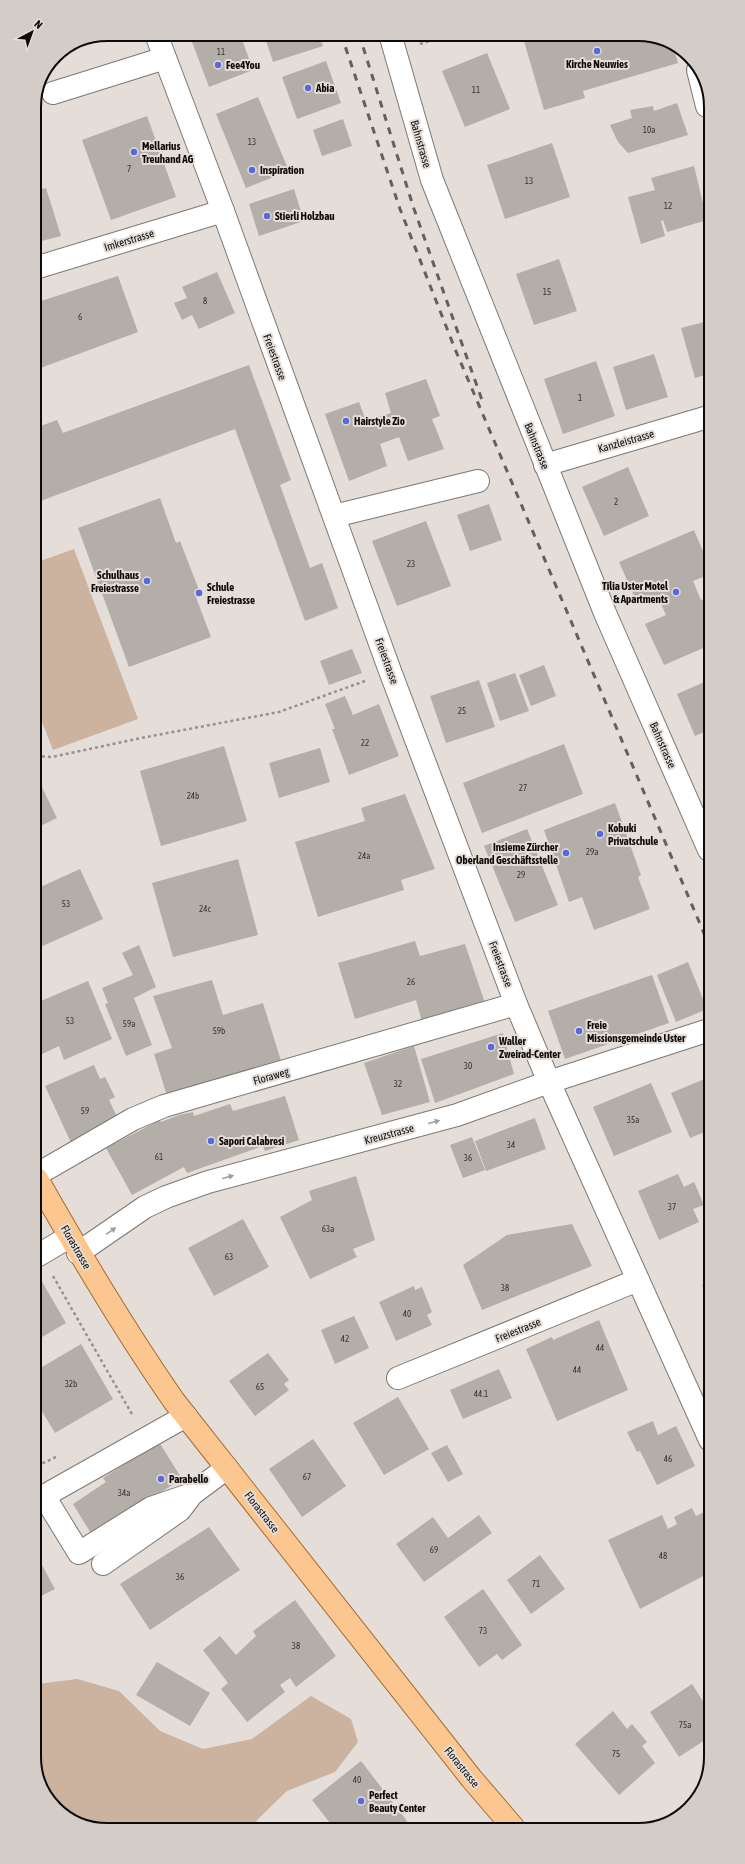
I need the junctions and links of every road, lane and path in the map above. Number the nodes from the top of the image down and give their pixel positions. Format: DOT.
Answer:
graph roads {
  1 [pos="159,41"];
  2 [pos="405,41"];
  3 [pos="392,43"];
  4 [pos="165,58"];
  5 [pos="53,93"];
  6 [pos="223,211"];
  7 [pos="41,266"];
  8 [pos="704,418"];
  9 [pos="545,465"];
  10 [pos="478,481"];
  11 [pos="334,516"];
  12 [pos="390,671"];
  13 [pos="41,756"];
  14 [pos="704,839"];
  15 [pos="516,1004"];
  16 [pos="704,1032"];
  17 [pos="549,1082"];
  18 [pos="41,1172"];
  19 [pos="41,1188"];
  20 [pos="74,1245"];
  21 [pos="41,1254"];
  22 [pos="41,1260"];
  23 [pos="638,1280"];
  24 [pos="398,1378"];
  25 [pos="186,1416"];
  26 [pos="135,1420"];
  27 [pos="704,1427"];
  28 [pos="227,1468"];
  29 [pos="192,1494"];
  30 [pos="103,1564"];
  31 [pos="510,1823"];
  1 -- 4 [label="street, Freiestrasse"];
  2 -- 3 [label="path"];
  3 -- 9 [label="street, Bahnstrasse"];
  4 -- 5 [label="street"];
  4 -- 6 [label="street, Freiestrasse"];
  6 -- 7 [label="street, Imkerstrasse"];
  6 -- 11 [label="street, Freiestrasse"];
  8 -- 9 [label="street, Kanzleistrasse"];
  9 -- 14 [label="street, Bahnstrasse"];
  10 -- 11 [label="street"];
  11 -- 12 [label="street, Freiestrasse"];
  12 -- 13 [label="path"];
  12 -- 15 [label="street, Freiestrasse"];
  15 -- 17 [label="street, Freiestrasse"];
  15 -- 18 [label="street, Floraweg"];
  16 -- 17 [label="street, Kreuzstrasse"];
  20 -- 17 [label="street, Kreuzstrasse, one-way"];
  17 -- 23 [label="street, Freiestrasse"];
  19 -- 20 [label="main road, Florastrasse"];
  20 -- 21 [label="street, Kreuzstrasse"];
  20 -- 25 [label="main road, Florastrasse"];
  22 -- 26 [label="path"];
  23 -- 24 [label="street, Freiestrasse"];
  23 -- 27 [label="street, Freiestrasse"];
  25 -- 28 [label="main road, Florastrasse"];
  25 -- 29 [label="street"];
  28 -- 29 [label="street"];
  28 -- 31 [label="main road, Florastrasse"];
  29 -- 30 [label="street"];
}
